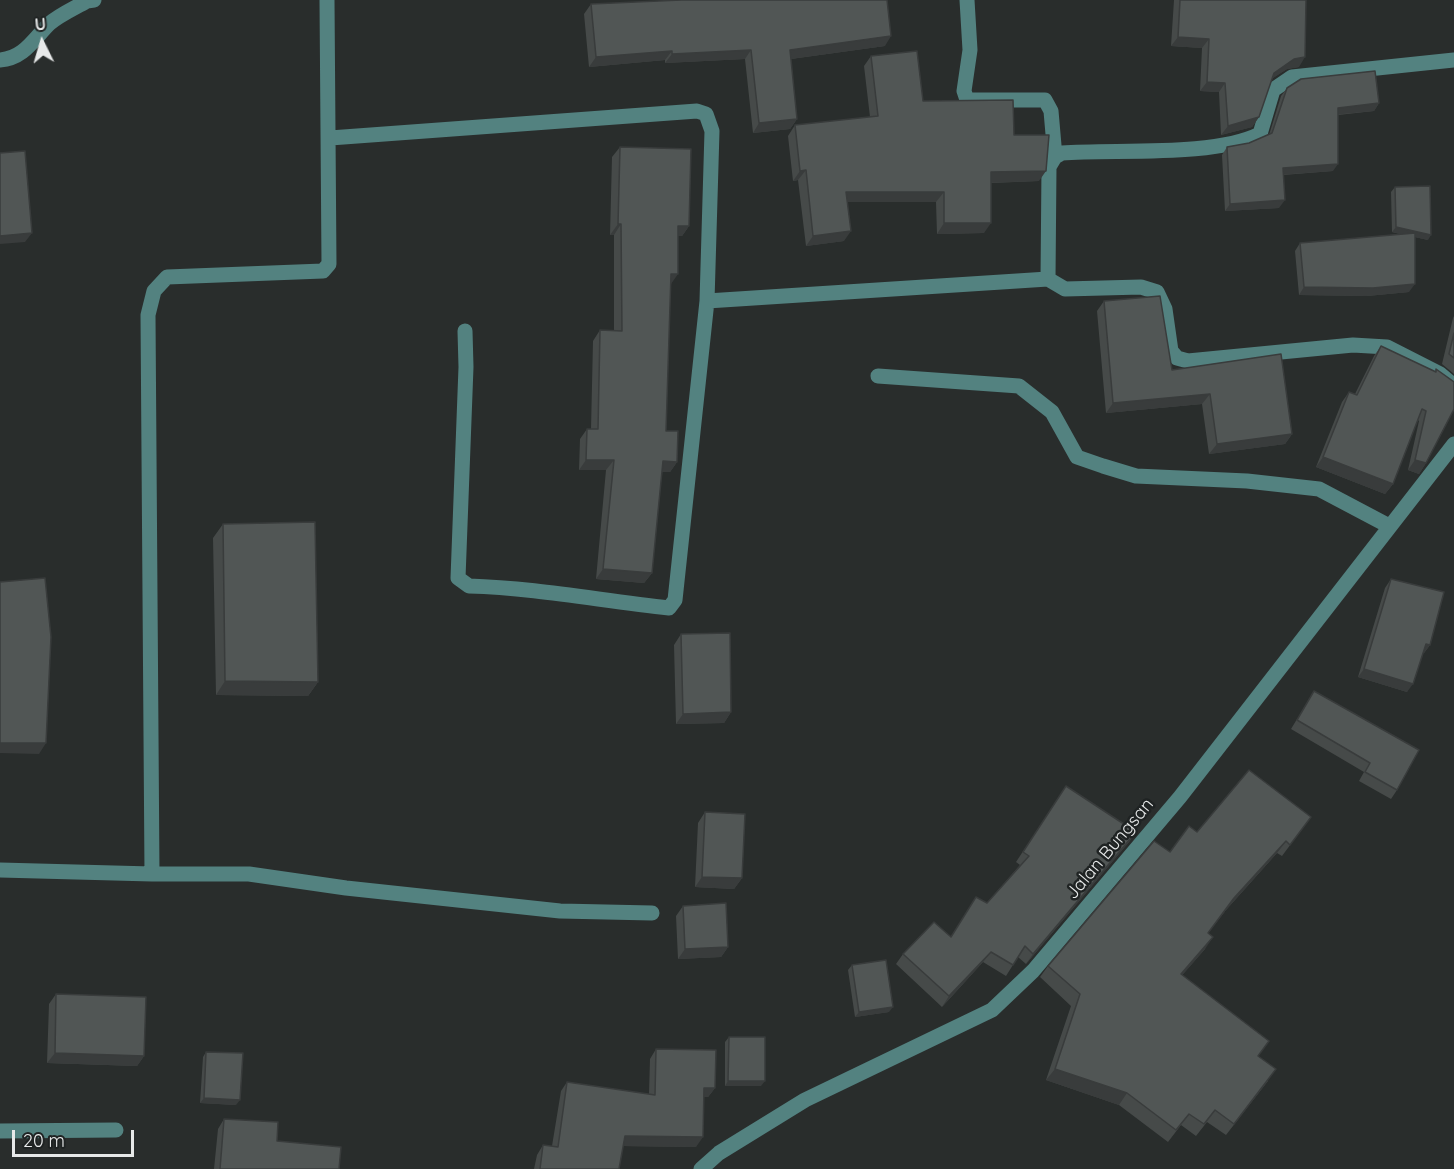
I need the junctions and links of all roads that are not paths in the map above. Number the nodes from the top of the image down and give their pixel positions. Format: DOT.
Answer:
graph roads {
  1 [pos="94,0"];
  2 [pos="327,0"];
  3 [pos="967,0"];
  4 [pos="0,60"];
  5 [pos="1454,60"];
  6 [pos="330,138"];
  7 [pos="1055,157"];
  8 [pos="1048,279"];
  9 [pos="707,301"];
  10 [pos="465,331"];
  11 [pos="878,376"];
  12 [pos="1454,386"];
  13 [pos="1454,444"];
  14 [pos="1389,526"];
  15 [pos="0,870"];
  16 [pos="152,874"];
  17 [pos="652,914"];
  18 [pos="116,1130"];
  19 [pos="0,1131"];
  20 [pos="701,1169"];
  1 -- 4 [label="street"];
  2 -- 6 [label="street"];
  3 -- 7 [label="street"];
  5 -- 7 [label="street"];
  6 -- 9 [label="street"];
  6 -- 16 [label="street"];
  7 -- 8 [label="street"];
  8 -- 9 [label="street"];
  8 -- 12 [label="street"];
  9 -- 10 [label="street"];
  11 -- 14 [label="street"];
  13 -- 14 [label="street, Jalan Bungsan"];
  14 -- 20 [label="street, Jalan Bungsan"];
  15 -- 16 [label="street"];
  16 -- 17 [label="street"];
  18 -- 19 [label="street"];
}
